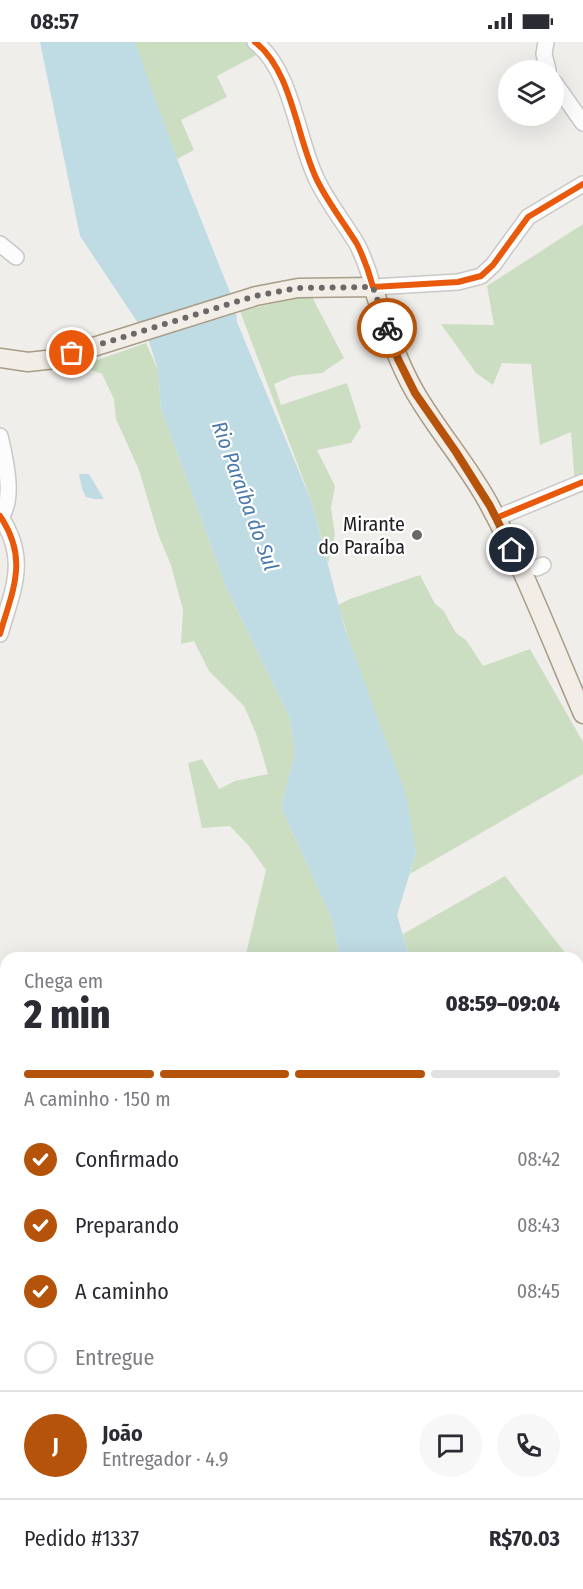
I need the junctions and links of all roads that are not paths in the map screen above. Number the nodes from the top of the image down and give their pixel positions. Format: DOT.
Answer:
graph roads {
  1 [pos="255,42"];
  2 [pos="546,42"];
  3 [pos="546,60"];
  4 [pos="564,96"];
  5 [pos="583,123"];
  6 [pos="583,183"];
  7 [pos="0,244"];
  8 [pos="16,257"];
  9 [pos="373,287"];
  10 [pos="0,358"];
  11 [pos="0,436"];
  12 [pos="583,482"];
  13 [pos="1,516"];
  14 [pos="496,518"];
  15 [pos="0,634"];
  16 [pos="583,714"];
  1 -- 9 [label="street"];
  2 -- 3 [label="street"];
  4 -- 5 [label="street"];
  6 -- 9 [label="street"];
  7 -- 8 [label="street"];
  9 -- 10 [label="main road"];
  9 -- 14 [label="main road"];
  11 -- 13 [label="street"];
  12 -- 14 [label="street"];
  13 -- 15 [label="street"];
  14 -- 16 [label="main road"];
}
